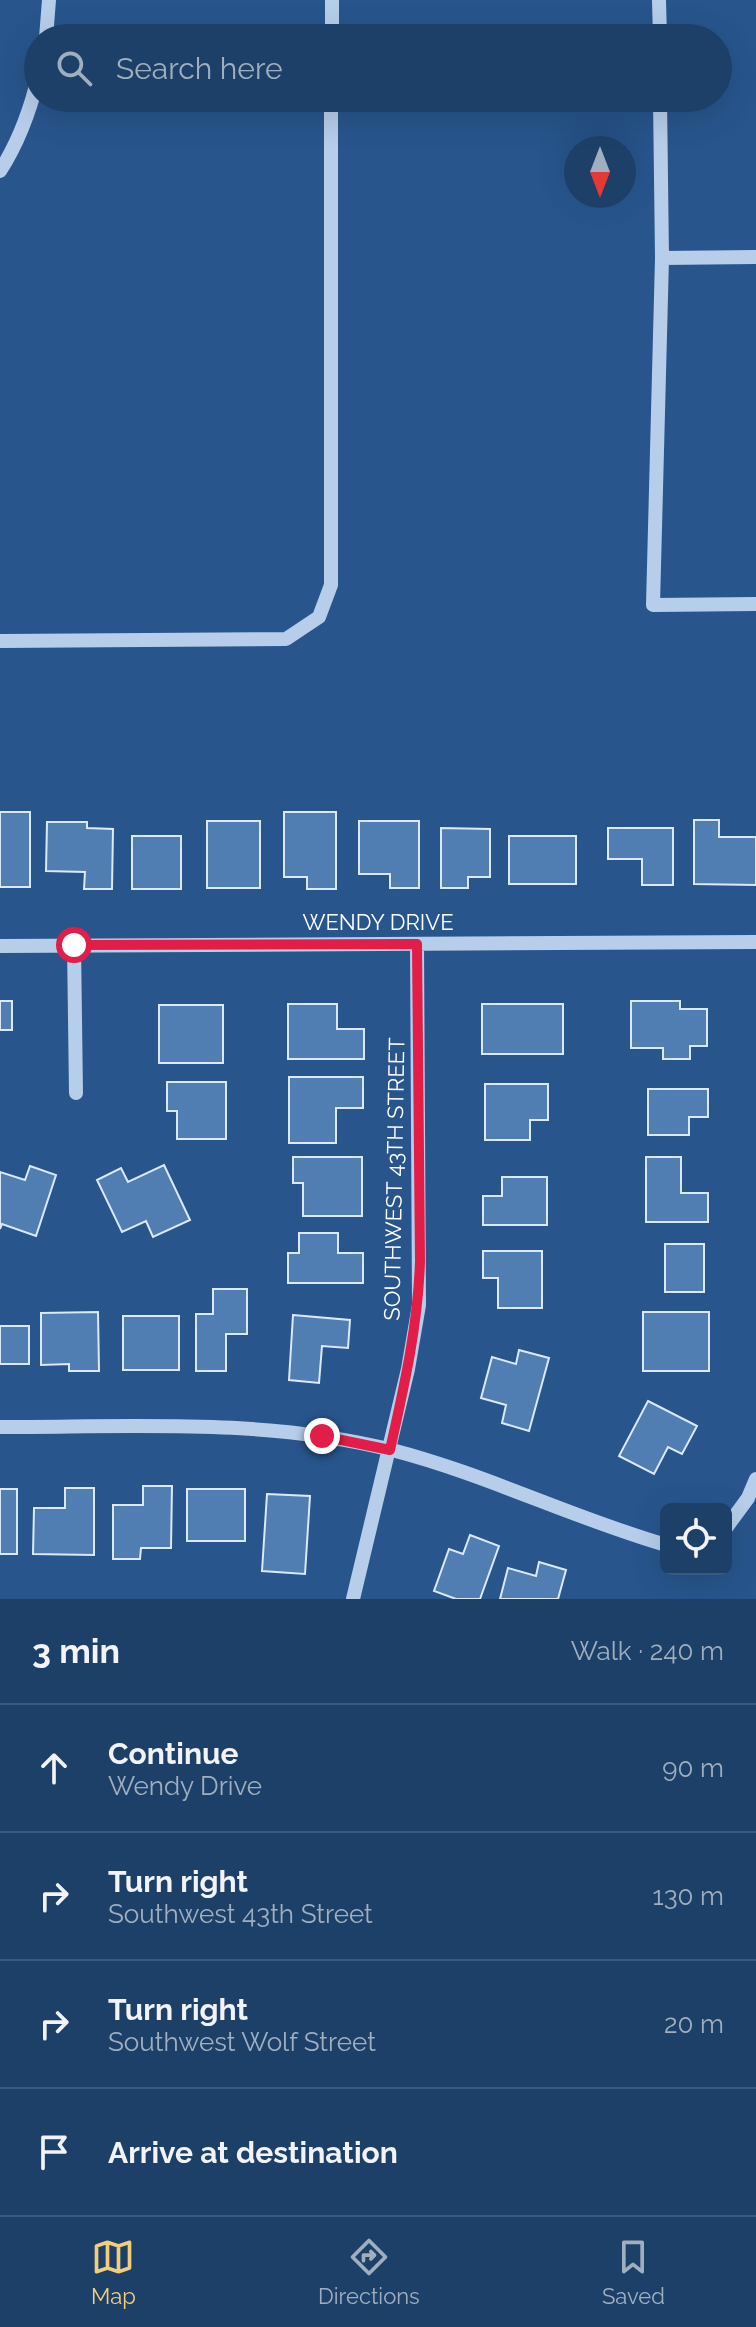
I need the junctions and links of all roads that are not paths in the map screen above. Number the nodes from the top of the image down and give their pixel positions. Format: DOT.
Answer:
graph roads {
  1 [pos="49,0"];
  2 [pos="332,0"];
  3 [pos="659,0"];
  4 [pos="47,24"];
  5 [pos="332,24"];
  6 [pos="660,24"];
  7 [pos="28,112"];
  8 [pos="331,112"];
  9 [pos="660,112"];
  10 [pos="0,171"];
  11 [pos="756,257"];
  12 [pos="662,258"];
  13 [pos="756,604"];
  14 [pos="0,641"];
  15 [pos="756,942"];
  16 [pos="417,944"];
  17 [pos="74,945"];
  18 [pos="0,946"];
  19 [pos="76,1093"];
  20 [pos="0,1427"];
  21 [pos="390,1450"];
  22 [pos="756,1479"];
  23 [pos="732,1520"];
  24 [pos="660,1543"];
  25 [pos="353,1599"];
  1 -- 4 [label="street"];
  2 -- 5 [label="street"];
  3 -- 6 [label="street"];
  7 -- 10 [label="street"];
  8 -- 14 [label="street"];
  9 -- 12 [label="street"];
  11 -- 12 [label="street"];
  12 -- 13 [label="street"];
  15 -- 16 [label="street, WENDY DRIVE"];
  16 -- 17 [label="street, WENDY DRIVE"];
  16 -- 21 [label="street, SOUTHWEST 43TH STREET"];
  17 -- 18 [label="street, WENDY DRIVE"];
  17 -- 19 [label="street"];
  20 -- 21 [label="street"];
  21 -- 24 [label="street"];
  21 -- 25 [label="street, SOUTHWEST 43TH STREET"];
  22 -- 23 [label="street"];
}
